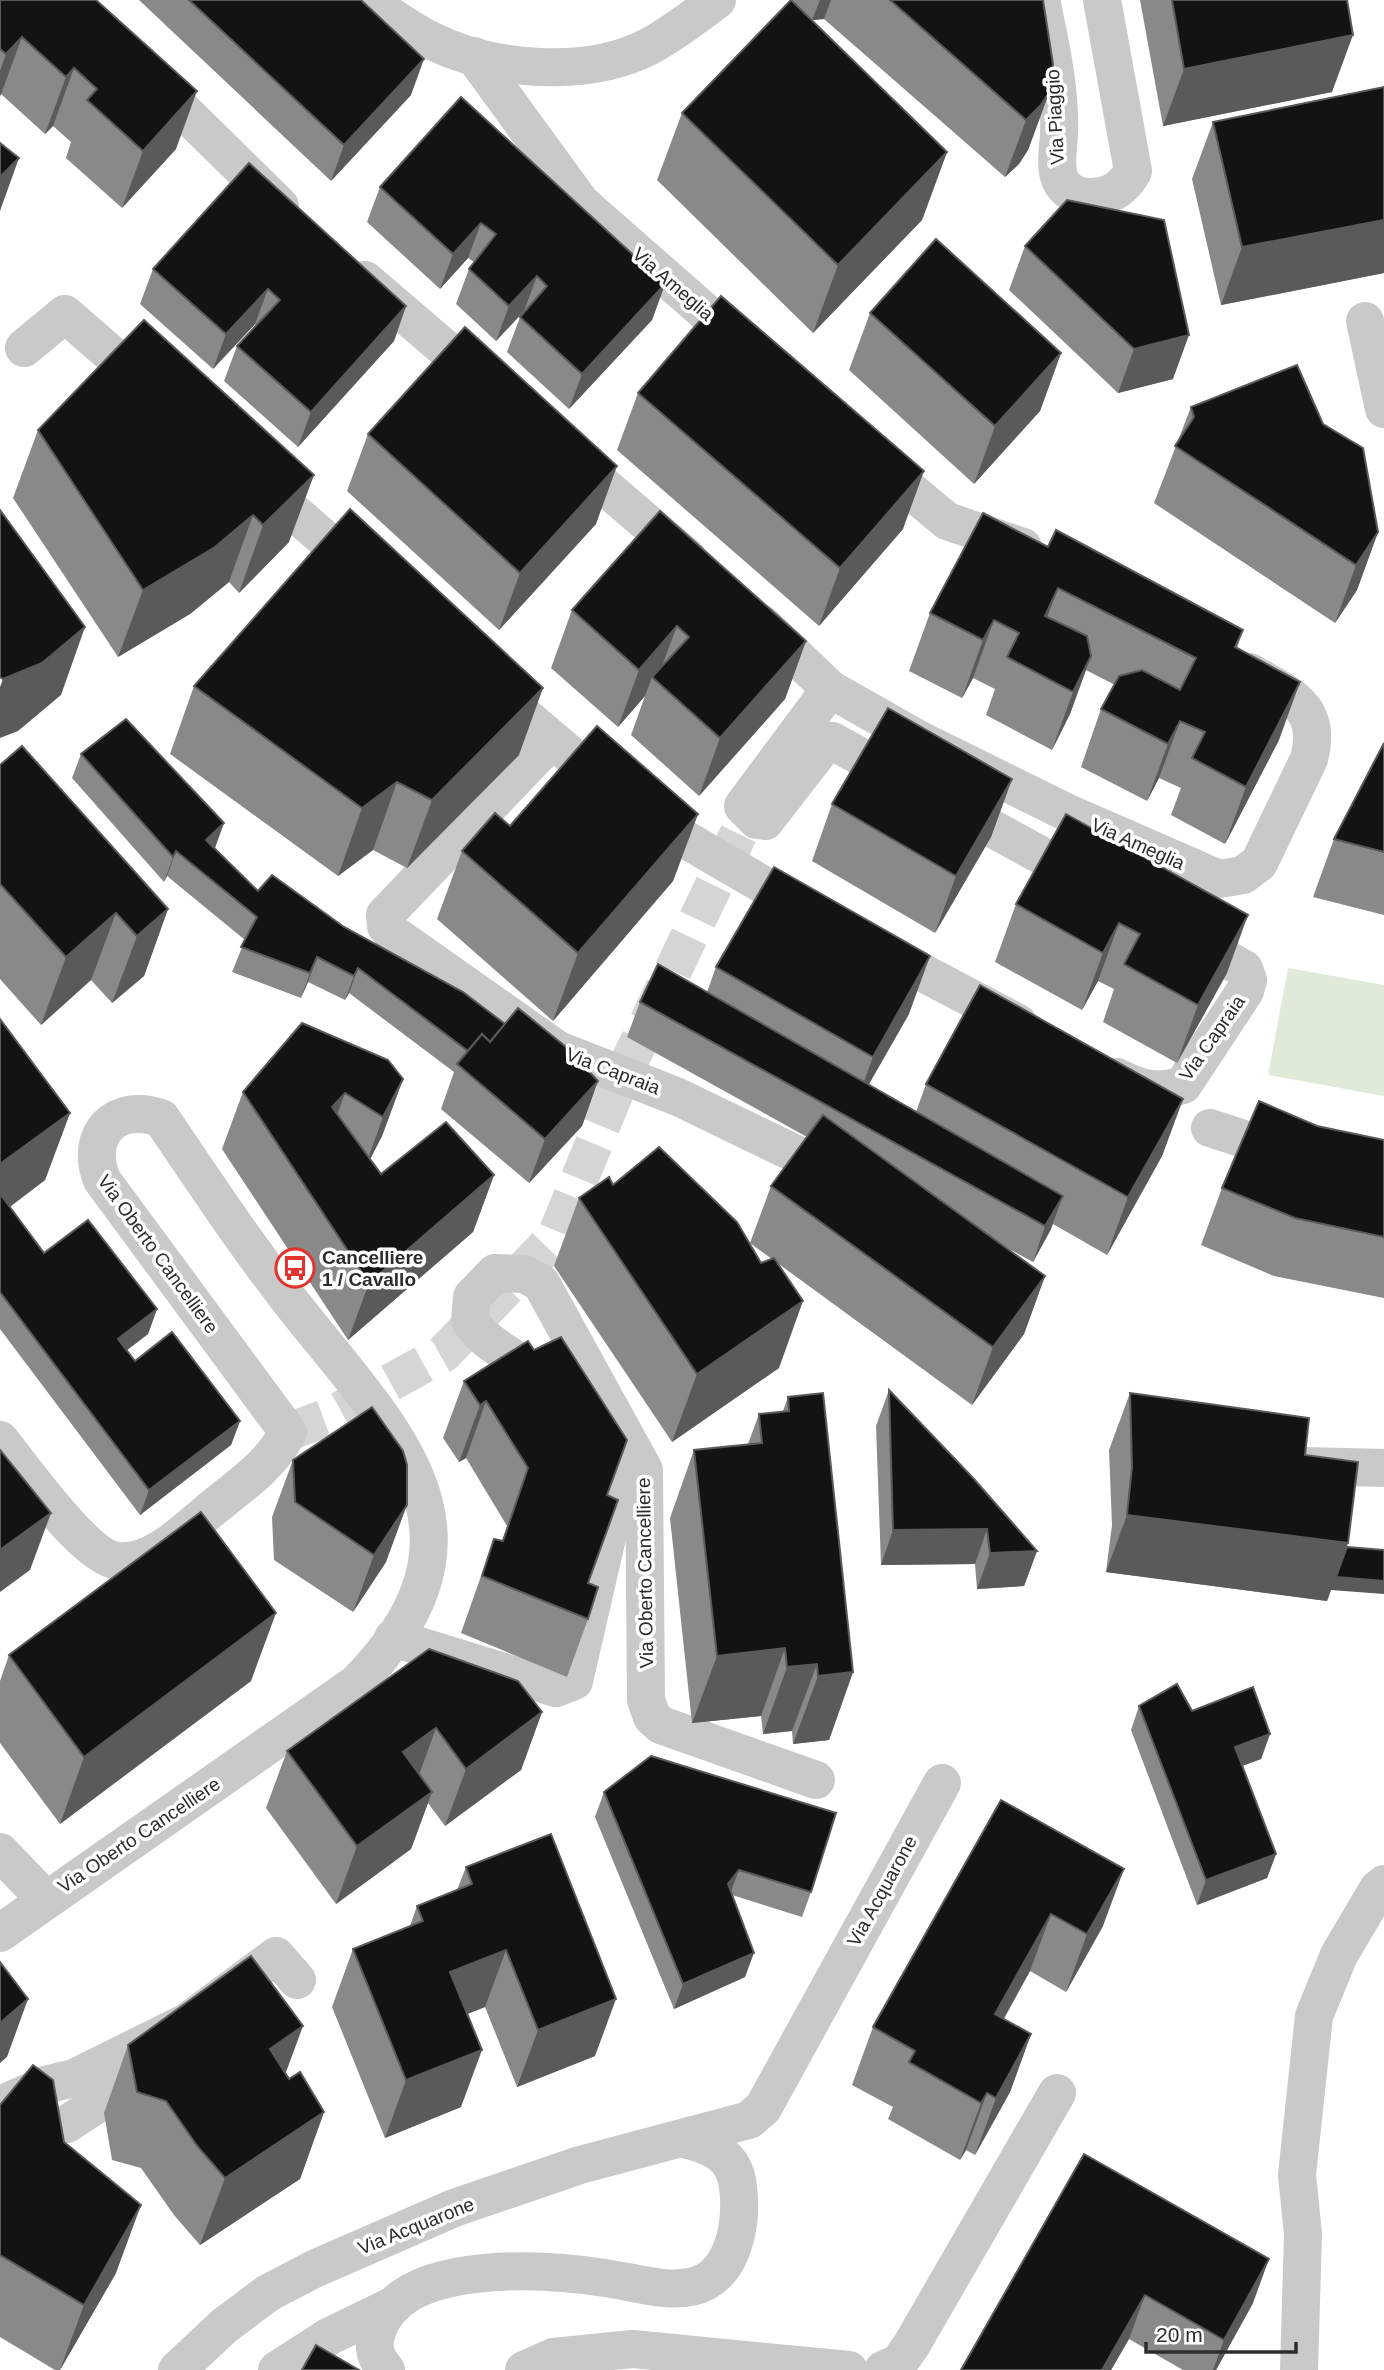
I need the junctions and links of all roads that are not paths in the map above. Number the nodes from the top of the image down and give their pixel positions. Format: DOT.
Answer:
graph roads {
  1 [pos="366,0"];
  2 [pos="717,0"];
  3 [pos="1041,0"];
  4 [pos="1102,0"];
  5 [pos="125,52"];
  6 [pos="474,56"];
  7 [pos="302,225"];
  8 [pos="343,261"];
  9 [pos="1365,321"];
  10 [pos="24,348"];
  11 [pos="768,367"];
  12 [pos="507,402"];
  13 [pos="1384,409"];
  14 [pos="177,411"];
  15 [pos="538,429"];
  16 [pos="851,440"];
  17 [pos="228,455"];
  18 [pos="1055,558"];
  19 [pos="391,597"];
  20 [pos="1220,654"];
  21 [pos="471,669"];
  22 [pos="830,690"];
  23 [pos="551,741"];
  24 [pos="1113,895"];
  25 [pos="1161,922"];
  26 [pos="1046,1039"];
  27 [pos="1082,1058"];
  28 [pos="1210,1128"];
  29 [pos="1384,1175"];
  30 [pos="870,1198"];
  31 [pos="0,1440"];
  32 [pos="1301,1466"];
  33 [pos="1384,1468"];
  34 [pos="393,1638"];
  35 [pos="816,1780"];
  36 [pos="942,1783"];
  37 [pos="0,1852"];
  38 [pos="1384,1884"];
  39 [pos="45,1899"];
  40 [pos="0,1933"];
  41 [pos="297,1980"];
  42 [pos="213,2003"];
  43 [pos="1057,2093"];
  44 [pos="0,2105"];
  45 [pos="66,2124"];
  46 [pos="684,2139"];
  47 [pos="399,2302"];
  48 [pos="177,2370"];
  49 [pos="277,2370"];
  50 [pos="386,2370"];
  51 [pos="524,2370"];
  52 [pos="849,2370"];
  53 [pos="883,2370"];
  54 [pos="1299,2370"];
  1 -- 6 [label="street"];
  2 -- 6 [label="street"];
  3 -- 4 [label="street, Via Piaggio"];
  5 -- 7 [label="street"];
  6 -- 11 [label="street, Via Ameglia"];
  8 -- 12 [label="street"];
  9 -- 13 [label="street"];
  10 -- 14 [label="street"];
  15 -- 22 [label="street, Via Ameglia"];
  16 -- 18 [label="street"];
  17 -- 19 [label="street"];
  20 -- 22 [label="street, Via Ameglia"];
  21 -- 23 [label="street"];
  22 -- 24 [label="street"];
  23 -- 26 [label="street"];
  23 -- 30 [label="street, Via Capraia"];
  25 -- 27 [label="street, Via Capraia"];
  28 -- 29 [label="street"];
  31 -- 34 [label="street, Via Oberto Cancelliere"];
  32 -- 33 [label="street"];
  34 -- 35 [label="street, Via Oberto Cancelliere"];
  34 -- 39 [label="street, Via Oberto Cancelliere"];
  36 -- 46 [label="street, Via Acquarone"];
  37 -- 39 [label="street"];
  38 -- 54 [label="street"];
  39 -- 40 [label="street"];
  41 -- 42 [label="street"];
  42 -- 44 [label="street"];
  42 -- 45 [label="street"];
  43 -- 53 [label="street"];
  46 -- 47 [label="street"];
  46 -- 48 [label="street, Via Acquarone"];
  47 -- 49 [label="street"];
  47 -- 50 [label="street"];
  51 -- 52 [label="street"];
}
